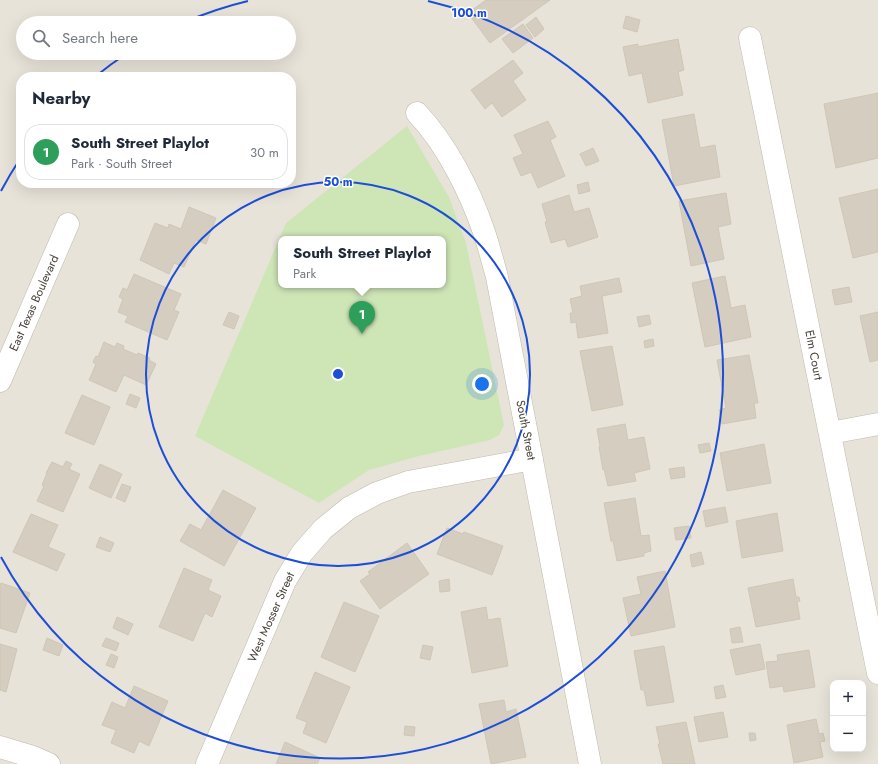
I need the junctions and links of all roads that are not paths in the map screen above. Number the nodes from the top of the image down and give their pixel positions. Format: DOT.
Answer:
graph roads {
  1 [pos="750,38"];
  2 [pos="417,113"];
  3 [pos="68,224"];
  4 [pos="0,381"];
  5 [pos="878,424"];
  6 [pos="830,433"];
  7 [pos="532,458"];
  8 [pos="878,673"];
  9 [pos="0,747"];
  10 [pos="49,764"];
  11 [pos="207,764"];
  12 [pos="590,764"];
  1 -- 6 [label="street, Elm Court"];
  2 -- 7 [label="street, South Street"];
  3 -- 4 [label="street, East Texas Boulevard"];
  5 -- 6 [label="street"];
  6 -- 8 [label="street, Elm Court"];
  7 -- 11 [label="street, West Mosser Street"];
  7 -- 12 [label="street, South Street"];
  9 -- 10 [label="street"];
}
